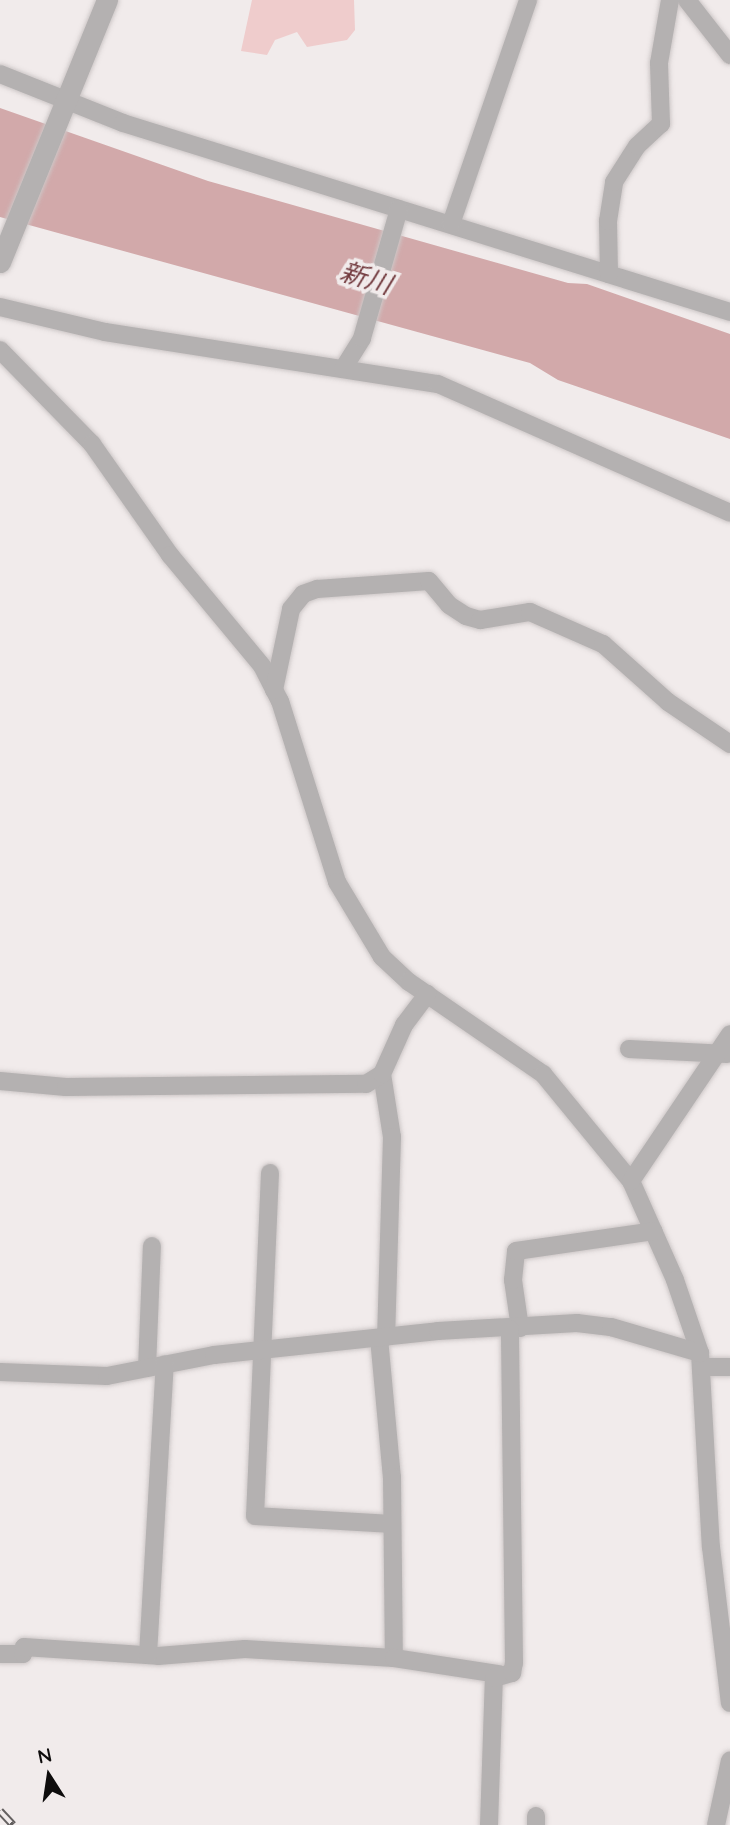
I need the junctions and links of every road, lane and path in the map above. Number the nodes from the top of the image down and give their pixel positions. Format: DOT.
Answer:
graph roads {
  1 [pos="107,0"];
  2 [pos="528,0"];
  3 [pos="670,0"];
  4 [pos="687,0"];
  5 [pos="730,55"];
  6 [pos="0,74"];
  7 [pos="65,105"];
  8 [pos="398,214"];
  9 [pos="451,225"];
  10 [pos="0,262"];
  11 [pos="609,274"];
  12 [pos="0,307"];
  13 [pos="730,312"];
  14 [pos="0,350"];
  15 [pos="343,369"];
  16 [pos="730,513"];
  17 [pos="274,690"];
  18 [pos="730,744"];
  19 [pos="427,993"];
  20 [pos="730,1034"];
  21 [pos="629,1049"];
  22 [pos="724,1053"];
  23 [pos="382,1074"];
  24 [pos="0,1081"];
  25 [pos="270,1173"];
  26 [pos="631,1181"];
  27 [pos="654,1231"];
  28 [pos="152,1246"];
  29 [pos="515,1329"];
  30 [pos="382,1337"];
  31 [pos="264,1351"];
  32 [pos="701,1360"];
  33 [pos="165,1364"];
  34 [pos="730,1367"];
  35 [pos="147,1368"];
  36 [pos="0,1372"];
  37 [pos="392,1524"];
  38 [pos="0,1654"];
  39 [pos="148,1655"];
  40 [pos="394,1658"];
  41 [pos="499,1674"];
  42 [pos="730,1703"];
  43 [pos="730,1760"];
  44 [pos="489,1825"];
  45 [pos="716,1825"];
  1 -- 7 [label="street"];
  2 -- 9 [label="street"];
  3 -- 11 [label="street"];
  4 -- 5 [label="street"];
  6 -- 7 [label="street"];
  7 -- 8 [label="street"];
  7 -- 10 [label="street"];
  8 -- 9 [label="street"];
  8 -- 15 [label="street"];
  9 -- 11 [label="street"];
  11 -- 13 [label="street"];
  12 -- 15 [label="street"];
  14 -- 17 [label="street"];
  15 -- 16 [label="street"];
  17 -- 18 [label="street"];
  17 -- 19 [label="street"];
  19 -- 23 [label="street"];
  19 -- 26 [label="street"];
  20 -- 22 [label="street"];
  21 -- 22 [label="street"];
  22 -- 26 [label="street"];
  23 -- 24 [label="street"];
  23 -- 30 [label="street"];
  25 -- 31 [label="street"];
  26 -- 27 [label="street"];
  27 -- 29 [label="street"];
  27 -- 32 [label="street"];
  28 -- 35 [label="street"];
  29 -- 30 [label="street"];
  29 -- 32 [label="street"];
  29 -- 41 [label="street"];
  30 -- 31 [label="street"];
  30 -- 37 [label="street"];
  31 -- 33 [label="street"];
  31 -- 37 [label="street"];
  32 -- 34 [label="street"];
  32 -- 42 [label="street"];
  33 -- 35 [label="street"];
  33 -- 39 [label="street"];
  35 -- 36 [label="street"];
  37 -- 40 [label="street"];
  38 -- 39 [label="street"];
  39 -- 40 [label="street"];
  40 -- 41 [label="street"];
  41 -- 44 [label="street"];
  43 -- 45 [label="street"];
}
